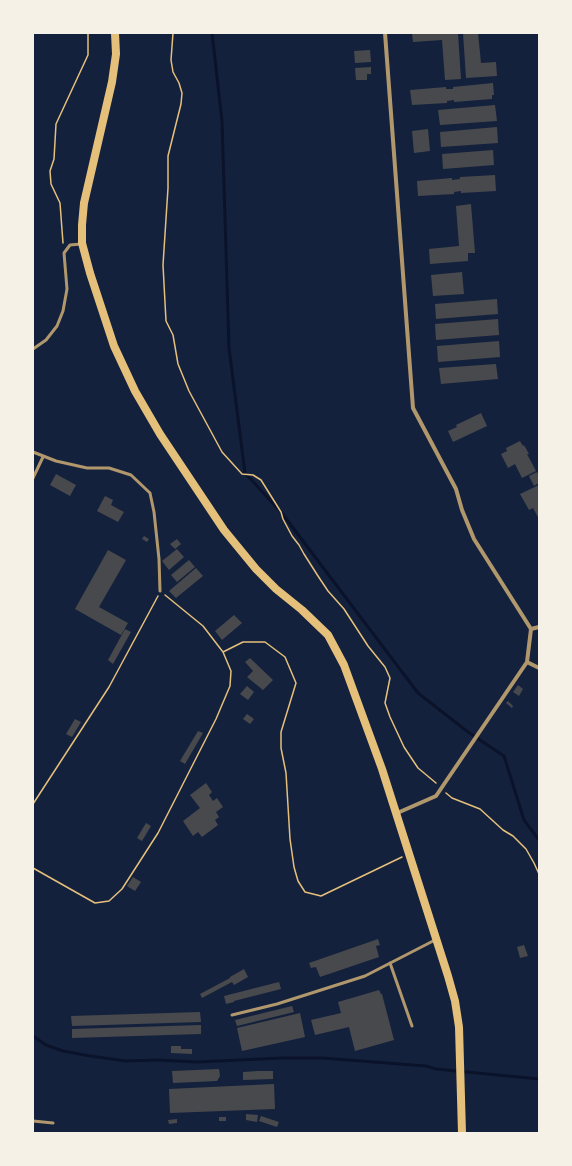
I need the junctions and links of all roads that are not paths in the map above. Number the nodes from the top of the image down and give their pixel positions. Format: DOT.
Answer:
graph roads {
  1 [pos="116,33"];
  2 [pos="385,33"];
  3 [pos="82,243"];
  4 [pos="33,349"];
  5 [pos="33,452"];
  6 [pos="43,457"];
  7 [pos="33,478"];
  8 [pos="160,592"];
  9 [pos="539,627"];
  10 [pos="531,629"];
  11 [pos="527,662"];
  12 [pos="539,668"];
  13 [pos="395,814"];
  14 [pos="436,940"];
  15 [pos="390,963"];
  16 [pos="232,1015"];
  17 [pos="412,1026"];
  18 [pos="33,1121"];
  19 [pos="53,1123"];
  20 [pos="462,1133"];
  1 -- 3 [label="main road"];
  2 -- 10 [label="street"];
  3 -- 4 [label="lane"];
  3 -- 13 [label="main road"];
  5 -- 6 [label="lane"];
  6 -- 7 [label="lane"];
  6 -- 8 [label="lane"];
  9 -- 10 [label="street"];
  10 -- 11 [label="street"];
  11 -- 12 [label="street"];
  11 -- 13 [label="street"];
  13 -- 14 [label="main road"];
  14 -- 15 [label="lane"];
  14 -- 20 [label="main road"];
  15 -- 16 [label="lane"];
  15 -- 17 [label="lane"];
  18 -- 19 [label="lane"];
}
